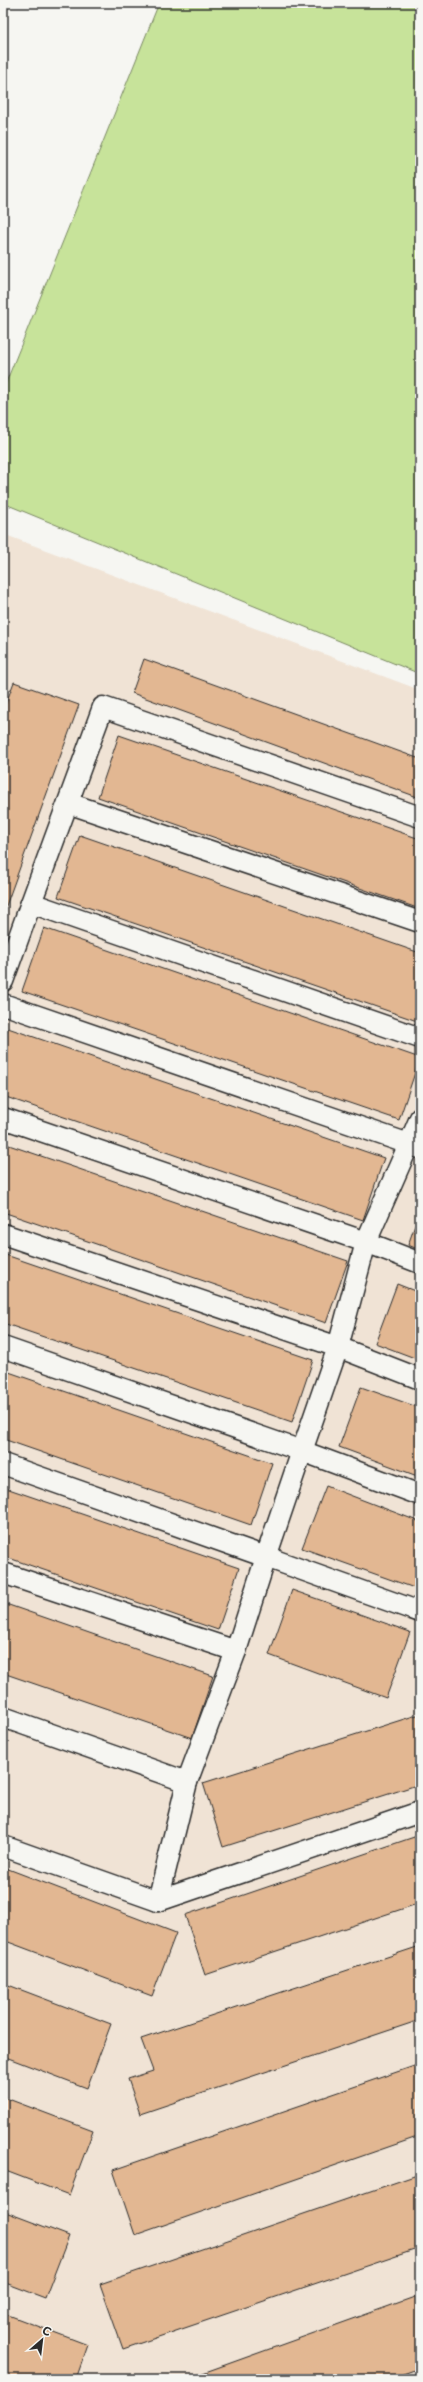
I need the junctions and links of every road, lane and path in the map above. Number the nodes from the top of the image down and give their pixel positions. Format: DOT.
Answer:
graph roads {
  1 [pos="68,802"];
  2 [pos="420,817"];
  3 [pos="31,904"];
  4 [pos="420,922"];
  5 [pos="3,982"];
  6 [pos="3,1004"];
  7 [pos="420,1038"];
  8 [pos="3,1118"];
  9 [pos="420,1118"];
  10 [pos="414,1146"];
  11 [pos="3,1234"];
  12 [pos="366,1242"];
  13 [pos="420,1262"];
  14 [pos="3,1347"];
  15 [pos="338,1347"];
  16 [pos="420,1379"];
  17 [pos="302,1451"];
  18 [pos="3,1464"];
  19 [pos="420,1495"];
  20 [pos="266,1557"];
  21 [pos="3,1573"];
  22 [pos="420,1612"];
  23 [pos="236,1651"];
  24 [pos="3,1717"];
  25 [pos="188,1782"];
  26 [pos="420,1812"];
  27 [pos="3,1846"];
  28 [pos="158,1901"];
  1 -- 2 [label="lane"];
  1 -- 3 [label="lane"];
  1 -- 4 [label="lane"];
  3 -- 5 [label="lane"];
  3 -- 7 [label="lane"];
  6 -- 10 [label="lane"];
  8 -- 12 [label="lane"];
  9 -- 10 [label="lane"];
  10 -- 12 [label="lane"];
  11 -- 15 [label="lane"];
  12 -- 13 [label="lane"];
  12 -- 15 [label="lane"];
  14 -- 17 [label="lane"];
  15 -- 16 [label="lane"];
  15 -- 17 [label="lane"];
  17 -- 19 [label="lane"];
  17 -- 20 [label="lane"];
  18 -- 20 [label="lane"];
  20 -- 22 [label="lane"];
  20 -- 23 [label="lane"];
  21 -- 23 [label="lane"];
  23 -- 25 [label="lane"];
  24 -- 25 [label="lane"];
  25 -- 28 [label="lane"];
  26 -- 28 [label="lane"];
  27 -- 28 [label="lane"];
}
